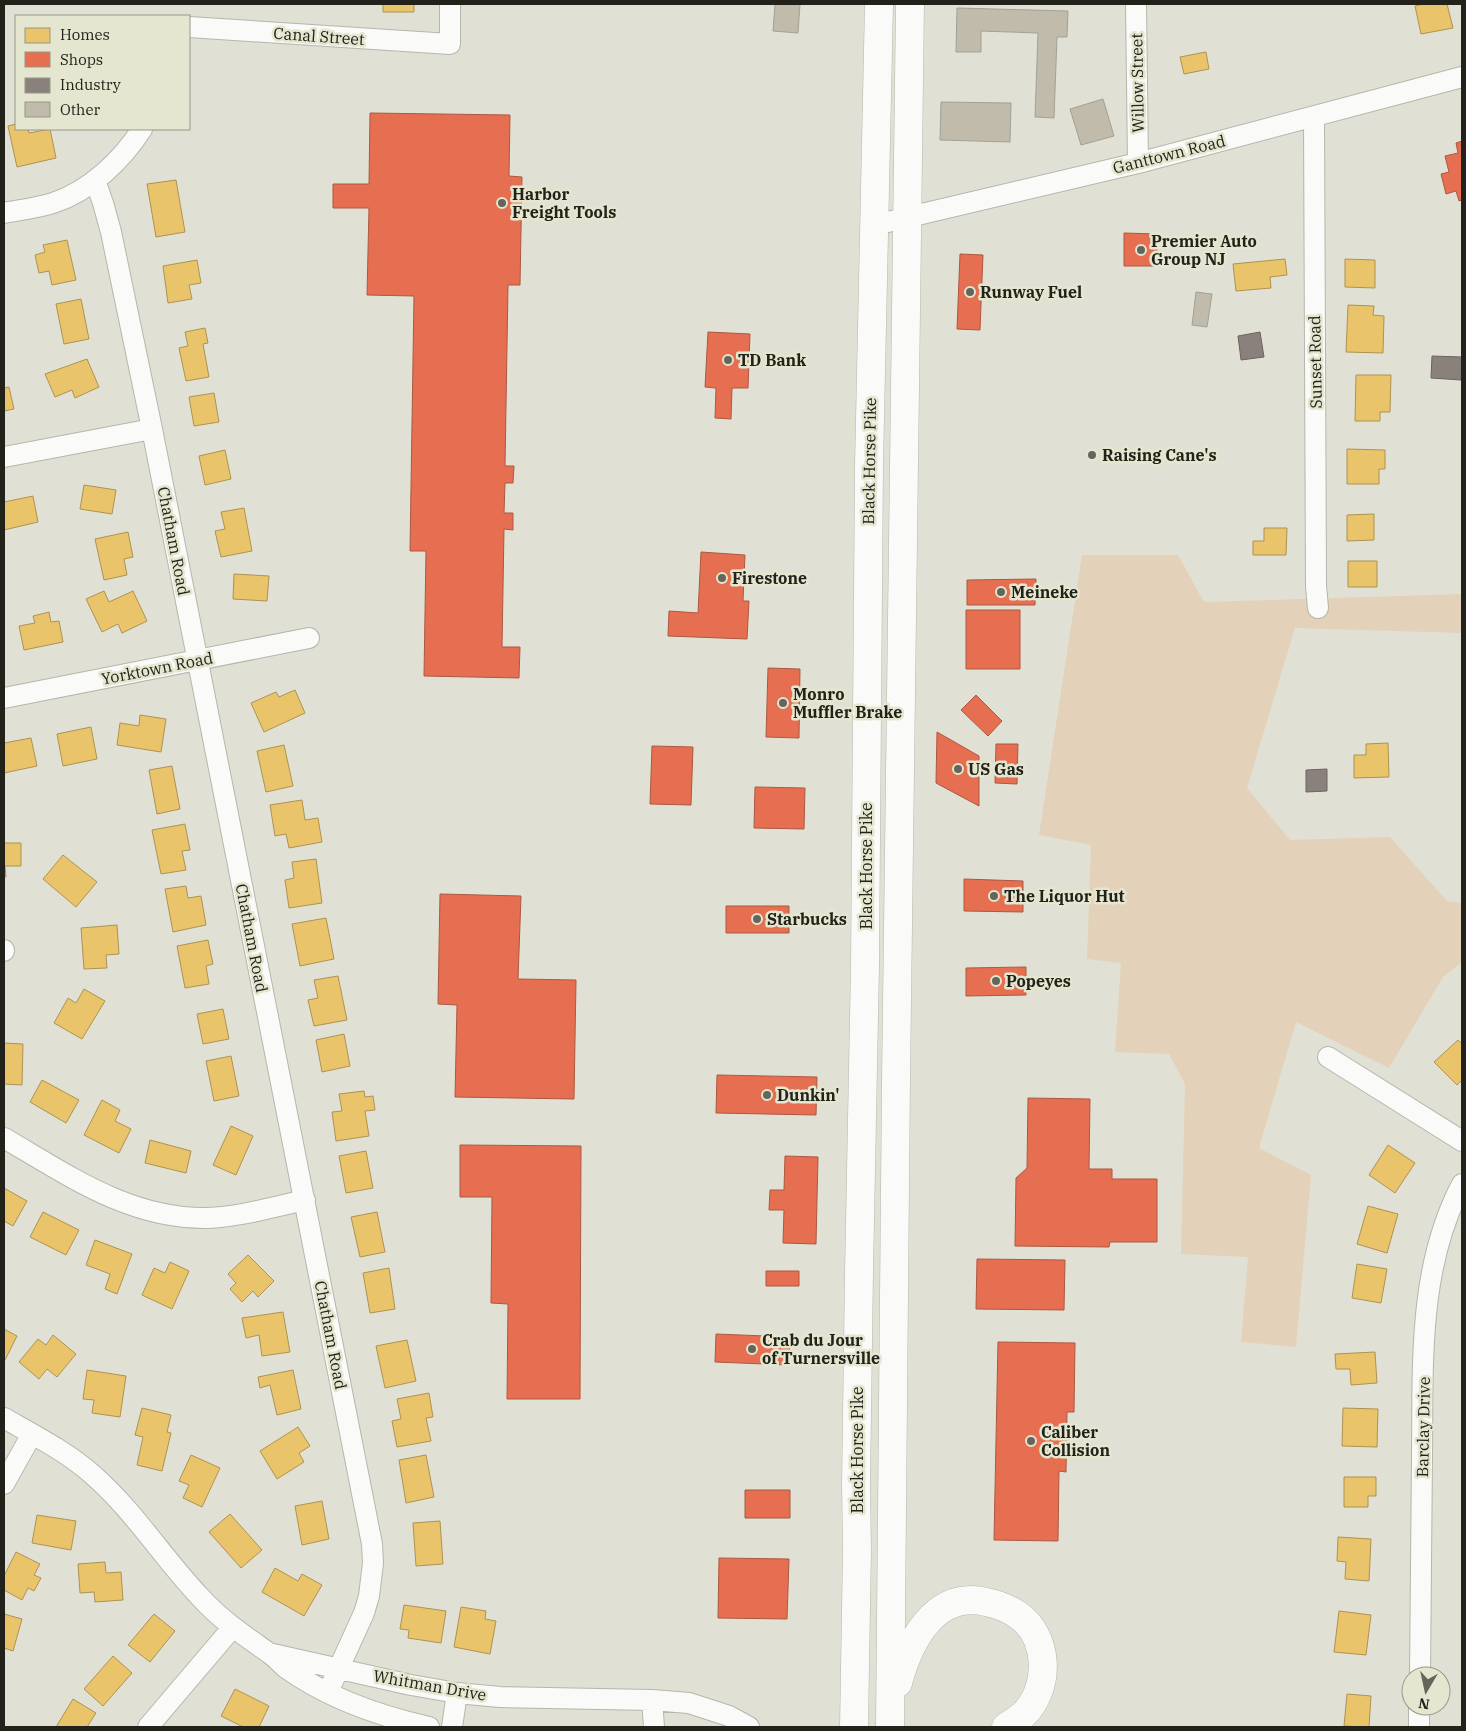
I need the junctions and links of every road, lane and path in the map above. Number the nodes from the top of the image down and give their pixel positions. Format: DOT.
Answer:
graph roads {
  1 [pos="450,4"];
  2 [pos="879,4"];
  3 [pos="910,4"];
  4 [pos="1136,4"];
  5 [pos="190,27"];
  6 [pos="1462,77"];
  7 [pos="1314,117"];
  8 [pos="141,130"];
  9 [pos="1138,163"];
  10 [pos="95,180"];
  11 [pos="4,214"];
  12 [pos="906,217"];
  13 [pos="875,225"];
  14 [pos="152,428"];
  15 [pos="4,457"];
  16 [pos="1318,608"];
  17 [pos="310,638"];
  18 [pos="197,660"];
  19 [pos="4,698"];
  20 [pos="865,1001"];
  21 [pos="1328,1057"];
  22 [pos="4,1138"];
  23 [pos="1462,1141"];
  24 [pos="1462,1184"];
  25 [pos="305,1200"];
  26 [pos="895,1227"];
  27 [pos="4,1418"];
  28 [pos="32,1434"];
  29 [pos="4,1484"];
  30 [pos="233,1627"];
  31 [pos="270,1653"];
  32 [pos="1420,1666"];
  33 [pos="340,1668"];
  34 [pos="328,1692"];
  35 [pos="457,1693"];
  36 [pos="652,1700"];
  37 [pos="890,1722"];
  38 [pos="148,1727"];
  39 [pos="429,1727"];
  40 [pos="452,1727"];
  41 [pos="654,1727"];
  42 [pos="749,1727"];
  43 [pos="854,1727"];
  44 [pos="1006,1727"];
  1 -- 5 [label="street, Canal Street"];
  2 -- 13 [label="highway, Black Horse Pike"];
  3 -- 12 [label="highway, Black Horse Pike"];
  4 -- 9 [label="street, Willow Street"];
  6 -- 7 [label="street, Ganttown Road"];
  7 -- 9 [label="street, Ganttown Road"];
  7 -- 16 [label="street, Sunset Road"];
  8 -- 10 [label="street"];
  9 -- 12 [label="street, Ganttown Road"];
  10 -- 11 [label="street"];
  10 -- 14 [label="street, Chatham Road"];
  12 -- 13 [label="street, Ganttown Road"];
  12 -- 26 [label="highway, Black Horse Pike"];
  13 -- 20 [label="highway, Black Horse Pike"];
  14 -- 15 [label="street"];
  14 -- 18 [label="street, Chatham Road"];
  17 -- 18 [label="street, Yorktown Road"];
  18 -- 19 [label="street, Yorktown Road"];
  18 -- 25 [label="street, Chatham Road"];
  20 -- 26 [label="highway"];
  20 -- 43 [label="highway, Black Horse Pike"];
  21 -- 23 [label="street"];
  22 -- 25 [label="street"];
  24 -- 32 [label="street, Barclay Drive"];
  25 -- 33 [label="street, Chatham Road"];
  26 -- 37 [label="highway, Black Horse Pike"];
  27 -- 28 [label="street, Whitman Drive"];
  28 -- 29 [label="street"];
  28 -- 30 [label="street, Whitman Drive"];
  30 -- 31 [label="street, Whitman Drive"];
  30 -- 38 [label="street"];
  31 -- 33 [label="street, Whitman Drive"];
  31 -- 34 [label="street, Whitman Drive"];
  33 -- 34 [label="street, Chatham Road"];
  33 -- 35 [label="street, Whitman Drive"];
  34 -- 39 [label="street, Whitman Drive"];
  35 -- 36 [label="street, Whitman Drive"];
  35 -- 40 [label="street"];
  36 -- 41 [label="street"];
  36 -- 42 [label="street, Whitman Drive"];
  37 -- 44 [label="highway"];
}
